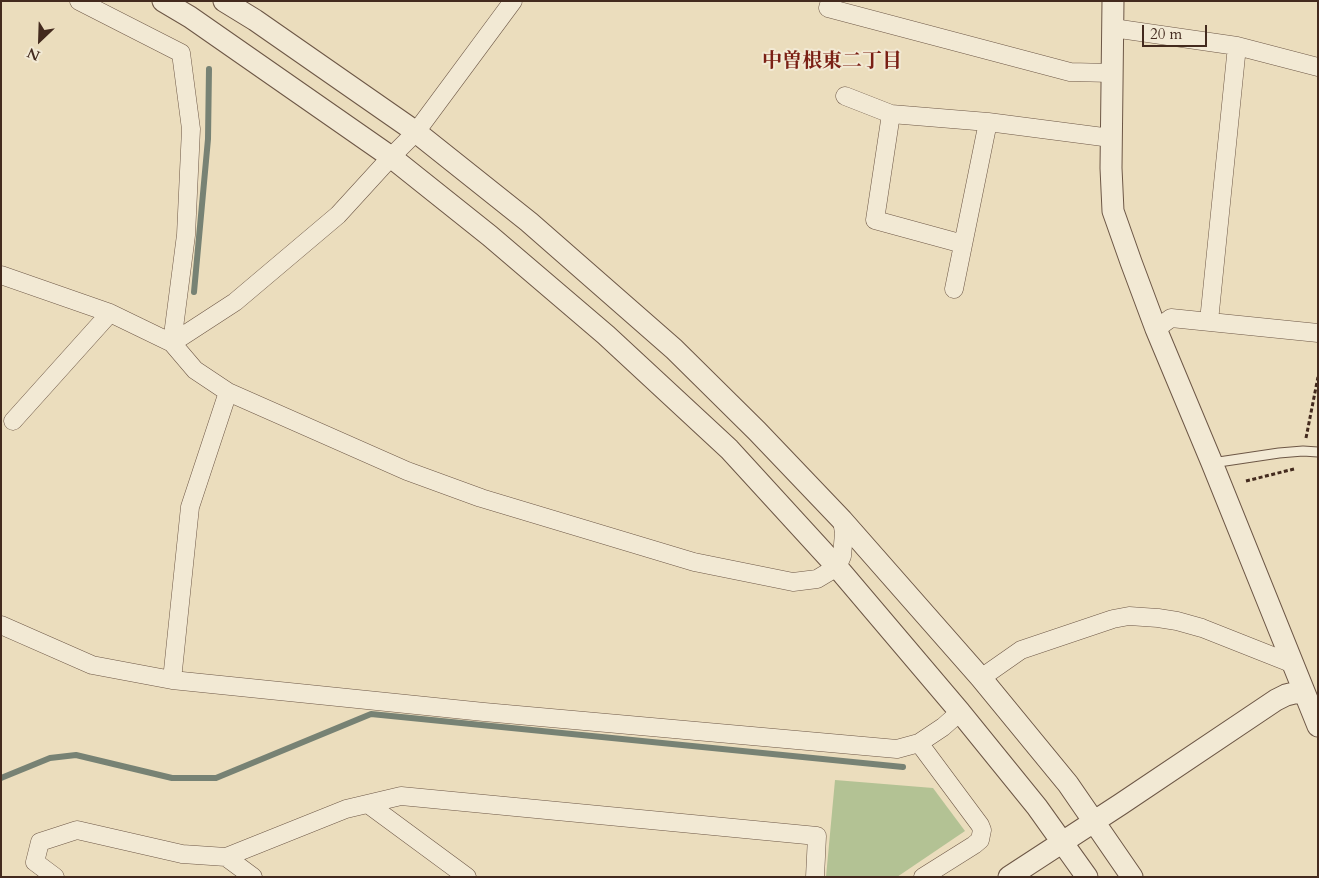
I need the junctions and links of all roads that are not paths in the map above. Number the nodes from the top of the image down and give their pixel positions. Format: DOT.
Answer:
graph roads {
  1 [pos="79,1"];
  2 [pos="163,1"];
  3 [pos="224,1"];
  4 [pos="513,1"];
  5 [pos="830,1"];
  6 [pos="1113,1"];
  7 [pos="1113,28"];
  8 [pos="1237,46"];
  9 [pos="1318,67"];
  10 [pos="1112,73"];
  11 [pos="845,96"];
  12 [pos="891,114"];
  13 [pos="988,122"];
  14 [pos="416,132"];
  15 [pos="1111,138"];
  16 [pos="391,157"];
  17 [pos="963,244"];
  18 [pos="1,274"];
  19 [pos="954,289"];
  20 [pos="110,312"];
  21 [pos="1209,321"];
  22 [pos="1156,329"];
  23 [pos="1318,333"];
  24 [pos="172,342"];
  25 [pos="228,392"];
  26 [pos="13,422"];
  27 [pos="1318,452"];
  28 [pos="1212,463"];
  29 [pos="842,520"];
  30 [pos="837,567"];
  31 [pos="1,625"];
  32 [pos="1293,664"];
  33 [pos="981,678"];
  34 [pos="172,680"];
  35 [pos="1311,696"];
  36 [pos="960,712"];
  37 [pos="1318,726"];
  38 [pos="919,744"];
  39 [pos="368,804"];
  40 [pos="1094,821"];
  41 [pos="1062,842"];
  42 [pos="226,857"];
  43 [pos="55,877"];
  44 [pos="253,877"];
  45 [pos="467,877"];
  46 [pos="815,877"];
  47 [pos="923,877"];
  48 [pos="1009,877"];
  49 [pos="1087,877"];
  50 [pos="1132,877"];
  1 -- 24 [label="street"];
  2 -- 16 [label="street"];
  3 -- 14 [label="street"];
  4 -- 14 [label="street"];
  5 -- 10 [label="street"];
  6 -- 7 [label="street"];
  7 -- 8 [label="street"];
  7 -- 10 [label="street"];
  8 -- 9 [label="street"];
  8 -- 21 [label="street"];
  10 -- 15 [label="street"];
  11 -- 12 [label="street"];
  12 -- 13 [label="street"];
  12 -- 17 [label="street"];
  13 -- 15 [label="street"];
  13 -- 17 [label="street"];
  14 -- 16 [label="street"];
  14 -- 29 [label="street"];
  15 -- 22 [label="street"];
  16 -- 24 [label="street"];
  16 -- 30 [label="street"];
  17 -- 19 [label="street"];
  18 -- 20 [label="street"];
  20 -- 24 [label="street"];
  20 -- 26 [label="street"];
  21 -- 22 [label="street"];
  21 -- 23 [label="street"];
  22 -- 28 [label="street"];
  24 -- 25 [label="street"];
  25 -- 30 [label="street"];
  25 -- 34 [label="street"];
  27 -- 28 [label="lane"];
  28 -- 32 [label="street"];
  29 -- 30 [label="street"];
  29 -- 33 [label="street"];
  30 -- 36 [label="street"];
  31 -- 34 [label="street"];
  32 -- 33 [label="street"];
  32 -- 35 [label="street"];
  33 -- 40 [label="street"];
  34 -- 38 [label="street"];
  35 -- 37 [label="street"];
  35 -- 40 [label="street"];
  36 -- 38 [label="street"];
  36 -- 41 [label="street"];
  38 -- 47 [label="street"];
  39 -- 42 [label="street"];
  39 -- 45 [label="street"];
  39 -- 46 [label="street"];
  40 -- 41 [label="street"];
  40 -- 50 [label="street"];
  41 -- 48 [label="street"];
  41 -- 49 [label="street"];
  42 -- 43 [label="street"];
  42 -- 44 [label="street"];
}
